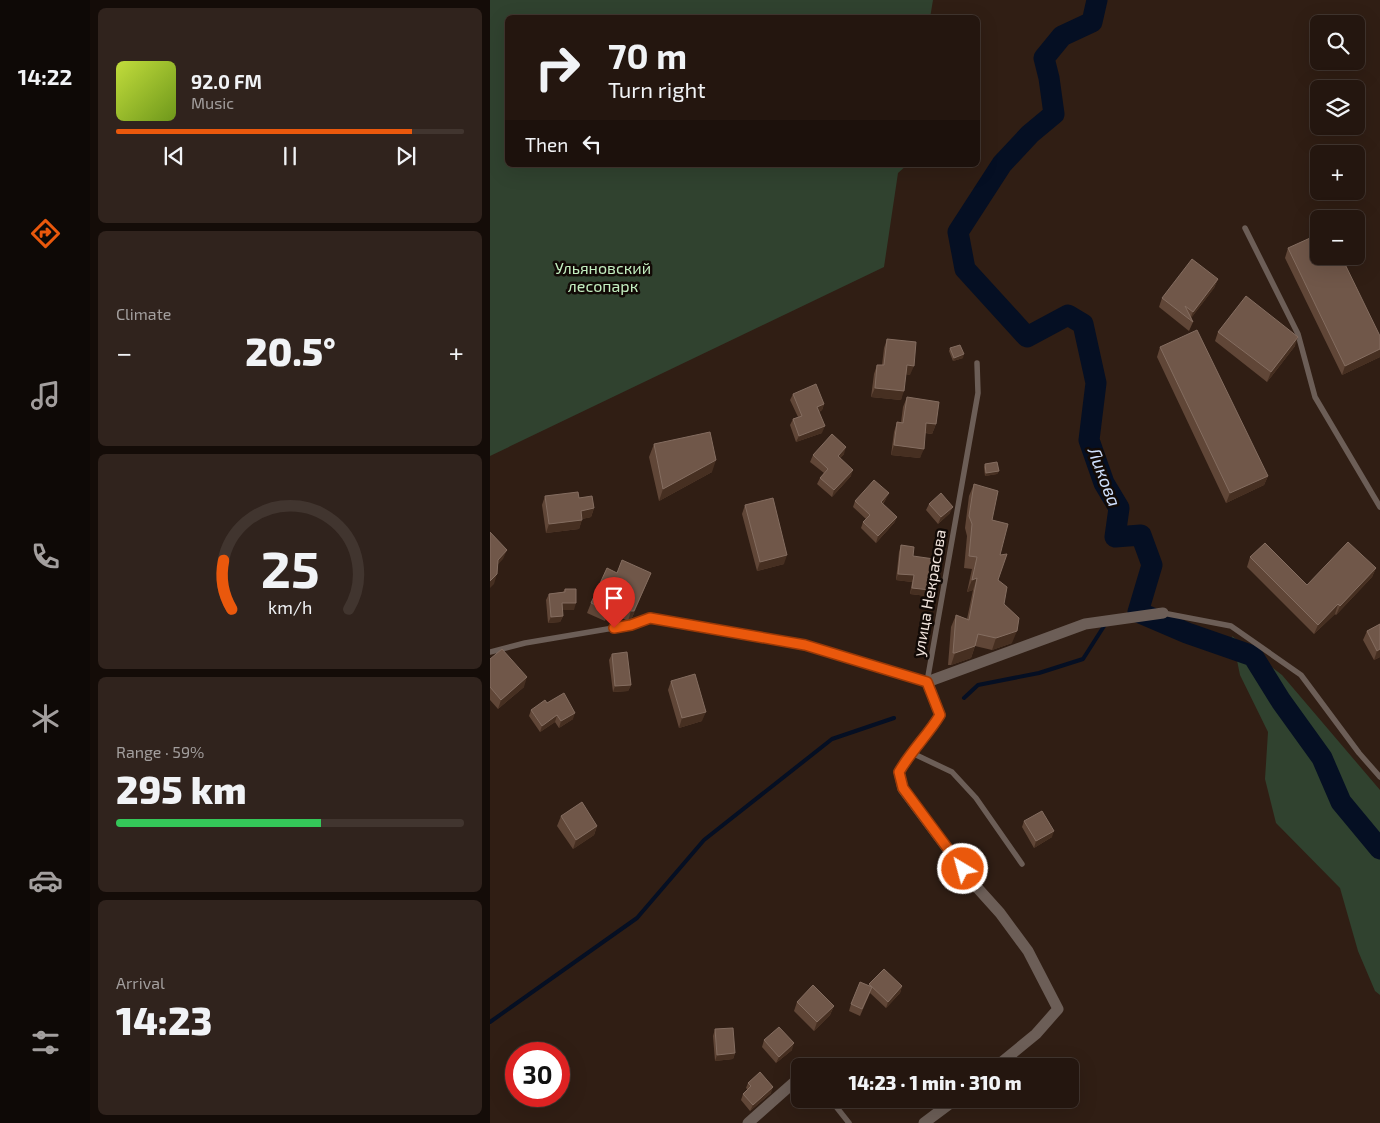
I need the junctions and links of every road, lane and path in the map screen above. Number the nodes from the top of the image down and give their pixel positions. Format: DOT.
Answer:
graph roads {
  1 [pos="1245,228"];
  2 [pos="978,363"];
  3 [pos="1380,507"];
  4 [pos="1163,612"];
  5 [pos="490,652"];
  6 [pos="927,682"];
  7 [pos="912,753"];
  8 [pos="1380,777"];
  9 [pos="1022,864"];
  10 [pos="1007,1058"];
  11 [pos="791,1085"];
  12 [pos="837,1108"];
  13 [pos="944,1108"];
  14 [pos="748,1123"];
  15 [pos="849,1123"];
  16 [pos="924,1123"];
  1 -- 3 [label="lane"];
  2 -- 6 [label="lane, улица Некрасова"];
  4 -- 6 [label="street"];
  4 -- 8 [label="lane"];
  5 -- 6 [label="lane, улица Некрасова"];
  6 -- 7 [label="street"];
  7 -- 9 [label="lane"];
  7 -- 10 [label="street"];
  11 -- 14 [label="street"];
  12 -- 15 [label="lane"];
  13 -- 16 [label="street"];
}
